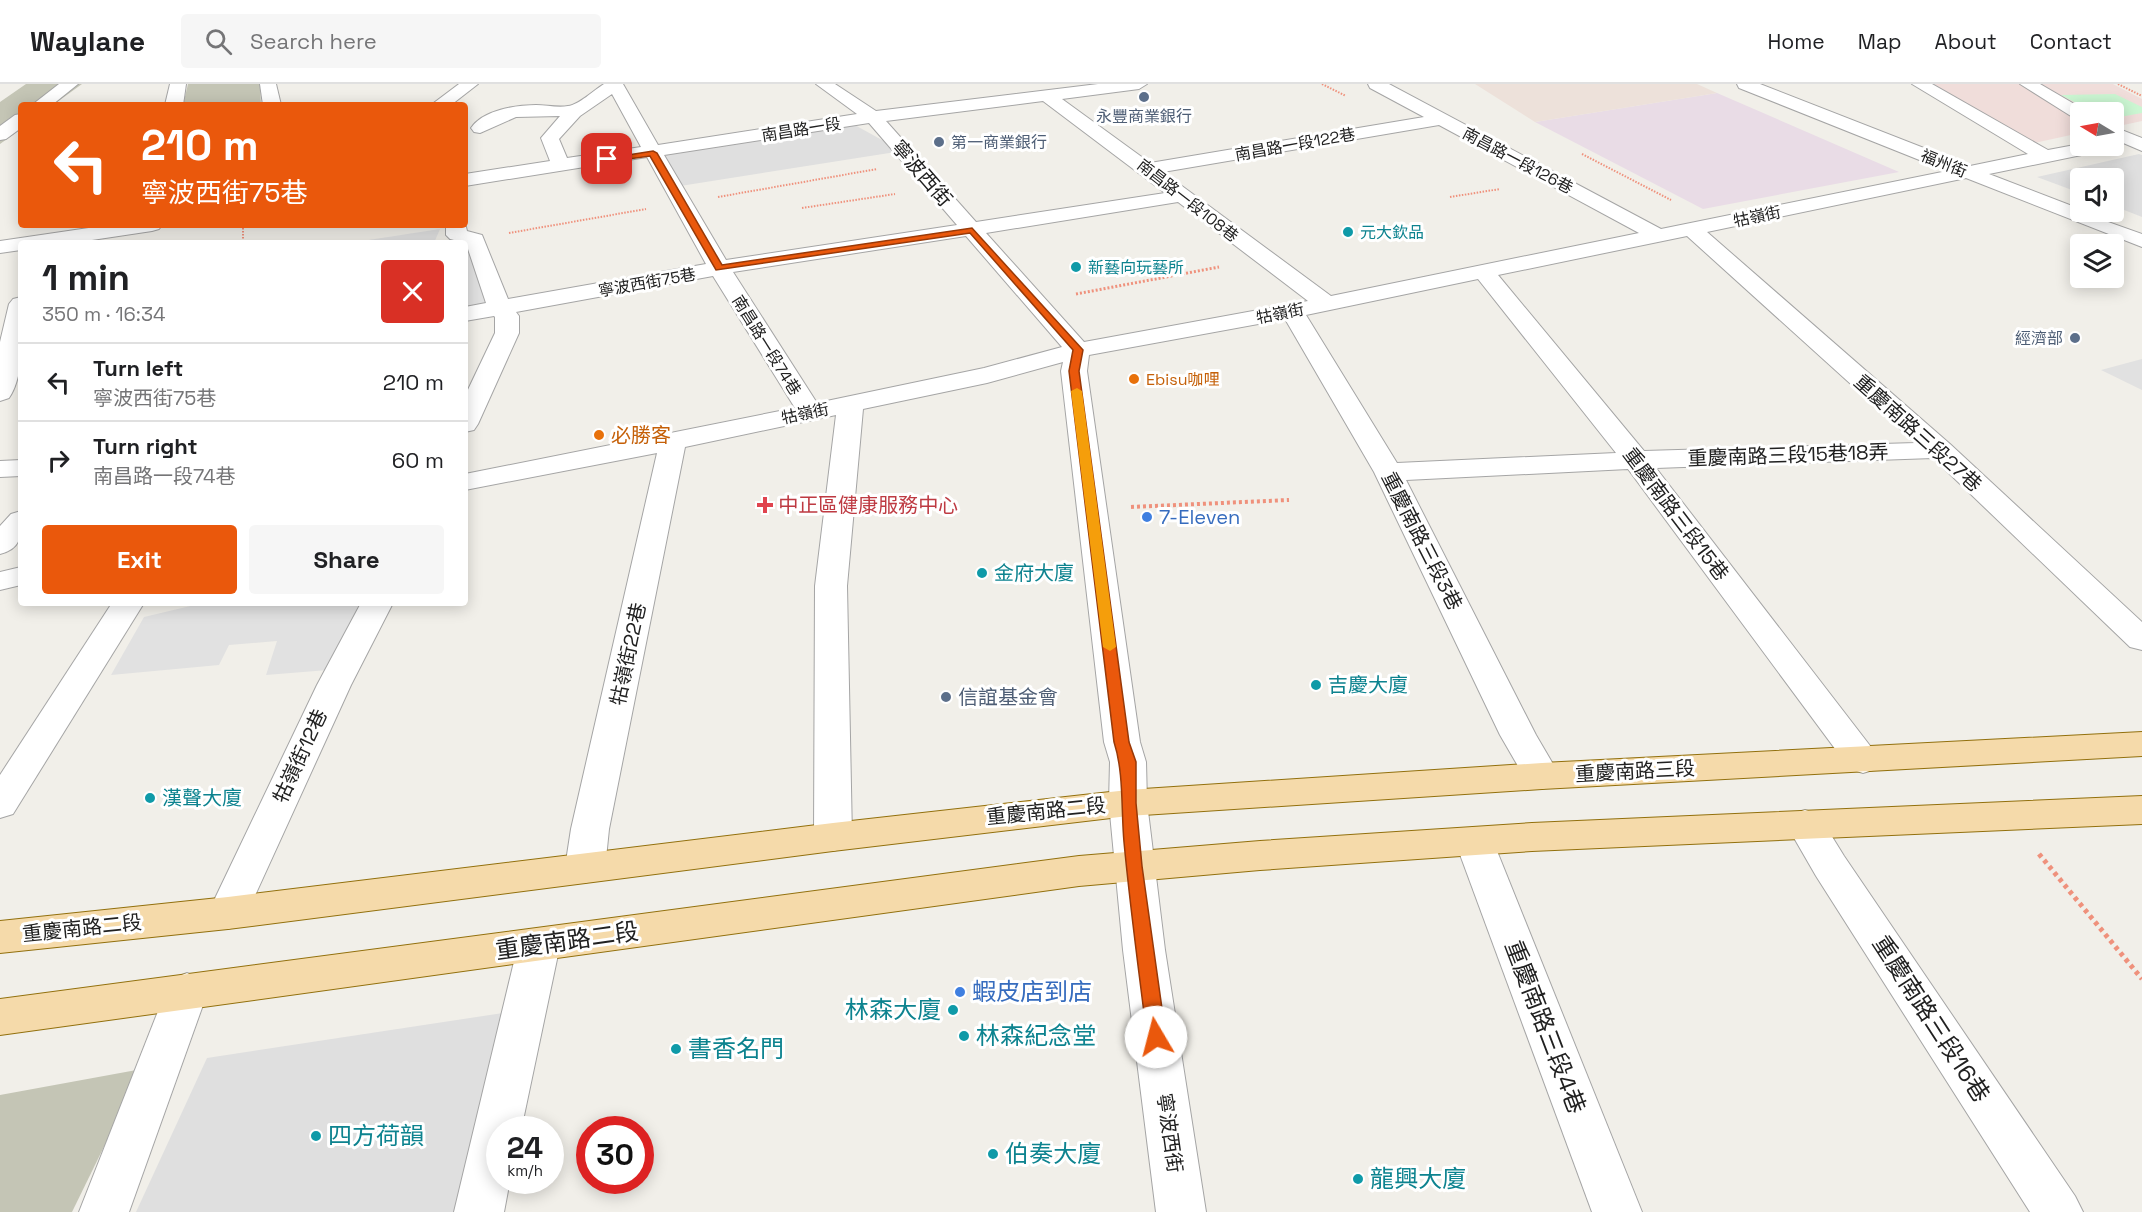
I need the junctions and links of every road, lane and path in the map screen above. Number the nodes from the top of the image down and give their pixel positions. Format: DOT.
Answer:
graph roads {
  1 [pos="90,84"];
  2 [pos="178,84"];
  3 [pos="268,84"];
  4 [pos="470,84"];
  5 [pos="609,84"];
  6 [pos="615,84"];
  7 [pos="824,84"];
  8 [pos="1139,84"];
  9 [pos="1376,84"];
  10 [pos="1745,84"];
  11 [pos="1920,84"];
  12 [pos="2028,84"];
  13 [pos="2118,84"];
  14 [pos="68,85"];
  15 [pos="2142,96"];
  16 [pos="1048,97"];
  17 [pos="45,102"];
  18 [pos="175,102"];
  19 [pos="271,102"];
  20 [pos="444,102"];
  21 [pos="2070,108"];
  22 [pos="574,112"];
  23 [pos="873,117"];
  24 [pos="1441,118"];
  25 [pos="18,121"];
  26 [pos="480,128"];
  27 [pos="0,135"];
  28 [pos="1574,150"];
  29 [pos="2070,151"];
  30 [pos="653,153"];
  31 [pos="2044,156"];
  32 [pos="913,163"];
  33 [pos="561,166"];
  34 [pos="1149,169"];
  35 [pos="1969,173"];
  36 [pos="468,180"];
  37 [pos="934,187"];
  38 [pos="1181,196"];
  39 [pos="681,203"];
  40 [pos="802,208"];
  41 [pos="1717,224"];
  42 [pos="126,228"];
  43 [pos="1691,229"];
  44 [pos="972,230"];
  45 [pos="458,235"];
  46 [pos="1659,236"];
  47 [pos="32,239"];
  48 [pos="2142,241"];
  49 [pos="18,242"];
  50 [pos="0,247"];
  51 [pos="468,253"];
  52 [pos="1264,258"];
  53 [pos="719,268"];
  54 [pos="1484,272"];
  55 [pos="1035,302"];
  56 [pos="1327,304"];
  57 [pos="500,309"];
  58 [pos="1292,311"];
  59 [pos="468,314"];
  60 [pos="18,317"];
  61 [pos="1078,350"];
  62 [pos="0,393"];
  63 [pos="850,404"];
  64 [pos="810,412"];
  65 [pos="468,418"];
  66 [pos="673,442"];
  67 [pos="1940,450"];
  68 [pos="1636,460"];
  69 [pos="18,468"];
  70 [pos="0,469"];
  71 [pos="1388,472"];
  72 [pos="468,481"];
  73 [pos="1289,500"];
  74 [pos="1092,509"];
  75 [pos="18,524"];
  76 [pos="0,545"];
  77 [pos="18,577"];
  78 [pos="0,581"];
  79 [pos="126,606"];
  80 [pos="375,606"];
  81 [pos="2142,640"];
  82 [pos="2142,744"];
  83 [pos="1863,760"];
  84 [pos="1542,776"];
  85 [pos="1128,803"];
  86 [pos="0,805"];
  87 [pos="2142,810"];
  88 [pos="2009,817"];
  89 [pos="1805,824"];
  90 [pos="833,837"];
  91 [pos="1474,841"];
  92 [pos="1134,866"];
  93 [pos="585,868"];
  94 [pos="228,913"];
  95 [pos="0,937"];
  96 [pos="539,945"];
  97 [pos="2142,979"];
  98 [pos="187,991"];
  99 [pos="0,1017"];
  100 [pos="104,1212"];
  101 [pos="479,1212"];
  102 [pos="1181,1212"];
  103 [pos="1617,1212"];
  104 [pos="2058,1212"];
  1 -- 14 [label="street"];
  2 -- 18 [label="street"];
  3 -- 19 [label="street"];
  4 -- 20 [label="street"];
  5 -- 6 [label="street"];
  6 -- 22 [label="street"];
  6 -- 30 [label="street, 南昌路一段74巷"];
  7 -- 23 [label="street, 寧波西街"];
  8 -- 16 [label="street, 南昌路一段"];
  9 -- 24 [label="street, 南昌路一段126巷"];
  10 -- 35 [label="street, 福州街"];
  11 -- 31 [label="street"];
  12 -- 21 [label="street"];
  13 -- 15 [label="path"];
  14 -- 17 [label="street"];
  16 -- 23 [label="street, 南昌路一段"];
  16 -- 34 [label="street, 南昌路一段108巷"];
  22 -- 26 [label="street"];
  22 -- 33 [label="street"];
  23 -- 30 [label="street, 南昌路一段"];
  23 -- 32 [label="street, 寧波西街"];
  24 -- 34 [label="street, 南昌路一段122巷"];
  24 -- 46 [label="street, 南昌路一段126巷"];
  25 -- 27 [label="street"];
  28 -- 41 [label="path"];
  29 -- 31 [label="street, 牯嶺街"];
  30 -- 33 [label="street, 南昌路一段"];
  30 -- 39 [label="street, 南昌路一段74巷"];
  31 -- 35 [label="street, 牯嶺街"];
  32 -- 37 [label="street, 寧波西街"];
  32 -- 39 [label="path"];
  33 -- 36 [label="street, 南昌路一段"];
  34 -- 38 [label="street, 南昌路一段108巷"];
  35 -- 41 [label="street, 牯嶺街"];
  35 -- 48 [label="street, 福州街"];
  37 -- 40 [label="path"];
  37 -- 44 [label="street, 寧波西街"];
  38 -- 44 [label="street, 寧波西街75巷"];
  38 -- 52 [label="street, 南昌路一段108巷"];
  39 -- 45 [label="path"];
  39 -- 53 [label="street, 南昌路一段74巷"];
  41 -- 43 [label="street, 牯嶺街"];
  42 -- 47 [label="street"];
  43 -- 46 [label="street, 牯嶺街"];
  43 -- 67 [label="street, 重慶南路三段27巷"];
  44 -- 53 [label="street, 寧波西街75巷"];
  44 -- 55 [label="street, 寧波西街"];
  46 -- 54 [label="street, 牯嶺街"];
  49 -- 50 [label="street"];
  51 -- 57 [label="street"];
  52 -- 55 [label="path"];
  52 -- 56 [label="street, 南昌路一段108巷"];
  53 -- 57 [label="street, 寧波西街75巷"];
  53 -- 64 [label="street, 南昌路一段74巷"];
  54 -- 56 [label="street, 牯嶺街"];
  54 -- 68 [label="street, 重慶南路三段15巷"];
  55 -- 61 [label="street, 寧波西街"];
  56 -- 58 [label="street, 牯嶺街"];
  57 -- 59 [label="street, 寧波西街75巷"];
  57 -- 65 [label="street"];
  58 -- 61 [label="street, 牯嶺街"];
  58 -- 71 [label="street, 重慶南路三段3巷"];
  60 -- 62 [label="street"];
  61 -- 63 [label="street, 牯嶺街"];
  61 -- 74 [label="street, 寧波西街"];
  63 -- 64 [label="street, 牯嶺街"];
  63 -- 90 [label="street"];
  64 -- 66 [label="street, 牯嶺街"];
  66 -- 72 [label="street, 牯嶺街"];
  66 -- 93 [label="street, 牯嶺街22巷"];
  67 -- 68 [label="street, 重慶南路三段15巷18弄"];
  67 -- 81 [label="street, 重慶南路三段27巷"];
  68 -- 71 [label="street, 重慶南路三段15巷18弄"];
  68 -- 83 [label="street, 重慶南路三段15巷"];
  69 -- 70 [label="street"];
  71 -- 84 [label="street, 重慶南路三段3巷"];
  73 -- 74 [label="path"];
  74 -- 85 [label="street, 寧波西街"];
  75 -- 76 [label="street"];
  77 -- 78 [label="street"];
  79 -- 86 [label="street"];
  80 -- 94 [label="street, 牯嶺街12巷"];
  82 -- 83 [label="main road, 重慶南路三段"];
  83 -- 84 [label="main road, 重慶南路三段"];
  84 -- 85 [label="main road, 重慶南路三段"];
  85 -- 90 [label="main road, 重慶南路二段"];
  85 -- 92 [label="street, 寧波西街"];
  87 -- 88 [label="main road"];
  88 -- 89 [label="main road"];
  88 -- 97 [label="path"];
  89 -- 91 [label="main road"];
  89 -- 104 [label="street, 重慶南路三段16巷"];
  90 -- 93 [label="main road, 重慶南路二段"];
  91 -- 92 [label="main road"];
  91 -- 103 [label="street, 重慶南路三段4巷"];
  92 -- 96 [label="main road, 重慶南路二段"];
  92 -- 102 [label="street, 寧波西街"];
  93 -- 94 [label="main road, 重慶南路二段"];
  94 -- 95 [label="main road, 重慶南路二段"];
  96 -- 98 [label="main road, 重慶南路二段"];
  96 -- 101 [label="street"];
  98 -- 99 [label="main road, 重慶南路二段"];
  98 -- 100 [label="street"];
}
